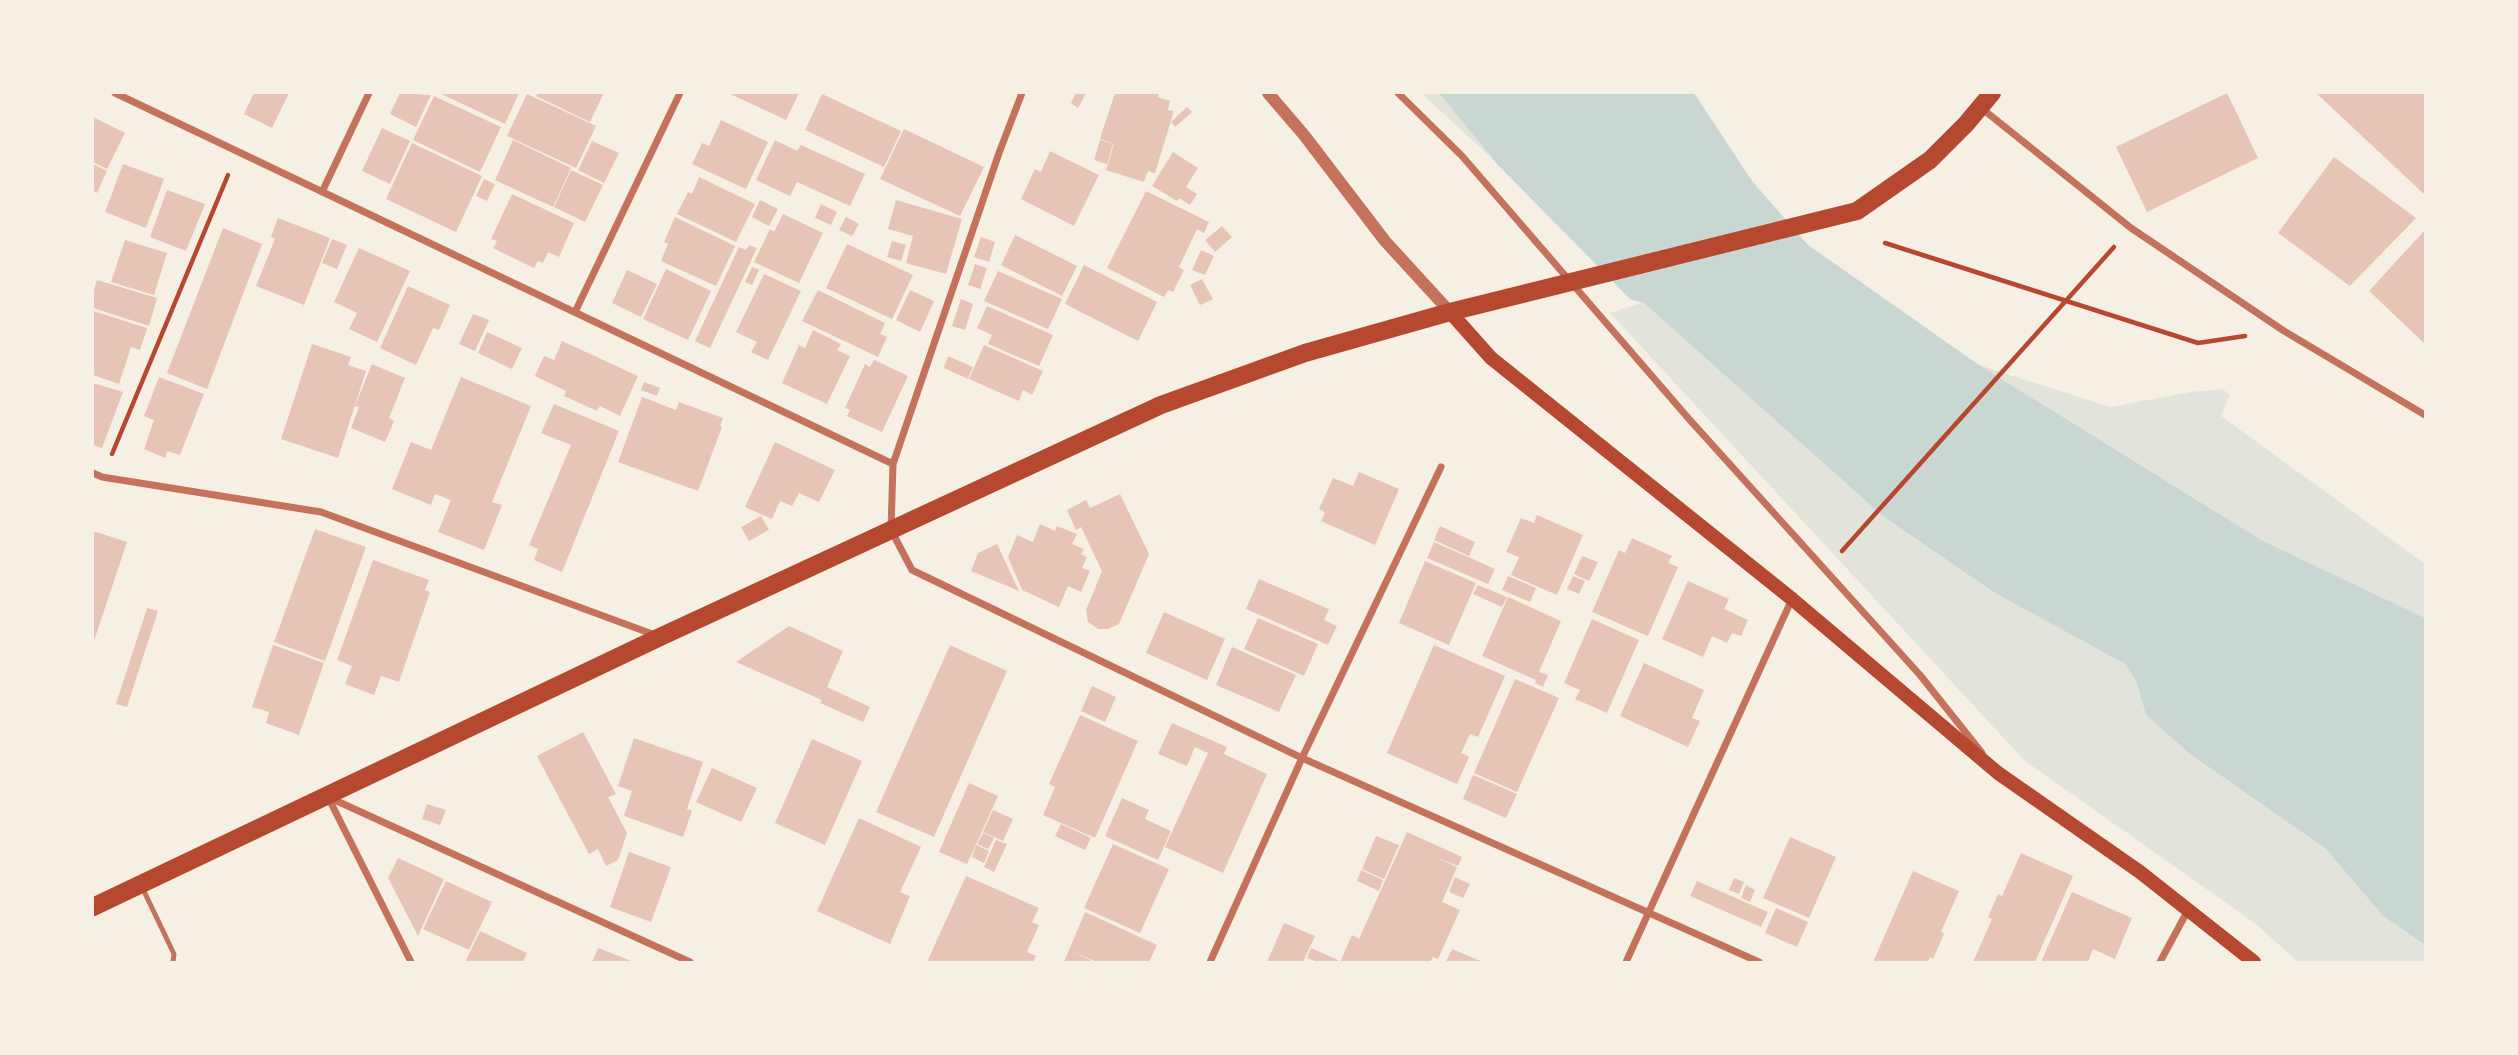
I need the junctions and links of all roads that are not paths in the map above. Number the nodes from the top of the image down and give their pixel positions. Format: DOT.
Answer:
graph roads {
  1 [pos="115,93"];
  2 [pos="369,93"];
  3 [pos="680,93"];
  4 [pos="1022,93"];
  5 [pos="1268,93"];
  6 [pos="1398,93"];
  7 [pos="1986,100"];
  8 [pos="322,192"];
  9 [pos="575,312"];
  10 [pos="1450,312"];
  11 [pos="2425,415"];
  12 [pos="893,464"];
  13 [pos="1441,467"];
  14 [pos="93,473"];
  15 [pos="891,530"];
  16 [pos="1792,599"];
  17 [pos="660,637"];
  18 [pos="1302,758"];
  19 [pos="1998,773"];
  20 [pos="327,796"];
  21 [pos="141,884"];
  22 [pos="93,907"];
  23 [pos="2188,910"];
  24 [pos="1648,913"];
  25 [pos="173,962"];
  26 [pos="411,962"];
  27 [pos="691,962"];
  28 [pos="1210,962"];
  29 [pos="1626,962"];
  30 [pos="1759,962"];
  31 [pos="2160,962"];
  32 [pos="2254,962"];
  1 -- 8 [label="street"];
  2 -- 8 [label="street"];
  3 -- 9 [label="street"];
  4 -- 12 [label="street"];
  5 -- 10 [label="street"];
  6 -- 19 [label="street"];
  7 -- 10 [label="main road"];
  7 -- 11 [label="street"];
  8 -- 9 [label="street"];
  9 -- 12 [label="street"];
  10 -- 15 [label="main road"];
  10 -- 16 [label="main road"];
  12 -- 15 [label="street"];
  13 -- 18 [label="street"];
  14 -- 17 [label="street"];
  15 -- 17 [label="main road"];
  15 -- 18 [label="street"];
  16 -- 19 [label="main road"];
  16 -- 24 [label="street"];
  17 -- 20 [label="main road"];
  18 -- 24 [label="street"];
  18 -- 28 [label="street"];
  19 -- 23 [label="main road"];
  20 -- 21 [label="main road"];
  20 -- 26 [label="street"];
  20 -- 27 [label="street"];
  21 -- 22 [label="main road"];
  21 -- 25 [label="lane"];
  23 -- 31 [label="street"];
  23 -- 32 [label="main road"];
  24 -- 29 [label="street"];
  24 -- 30 [label="street"];
}
